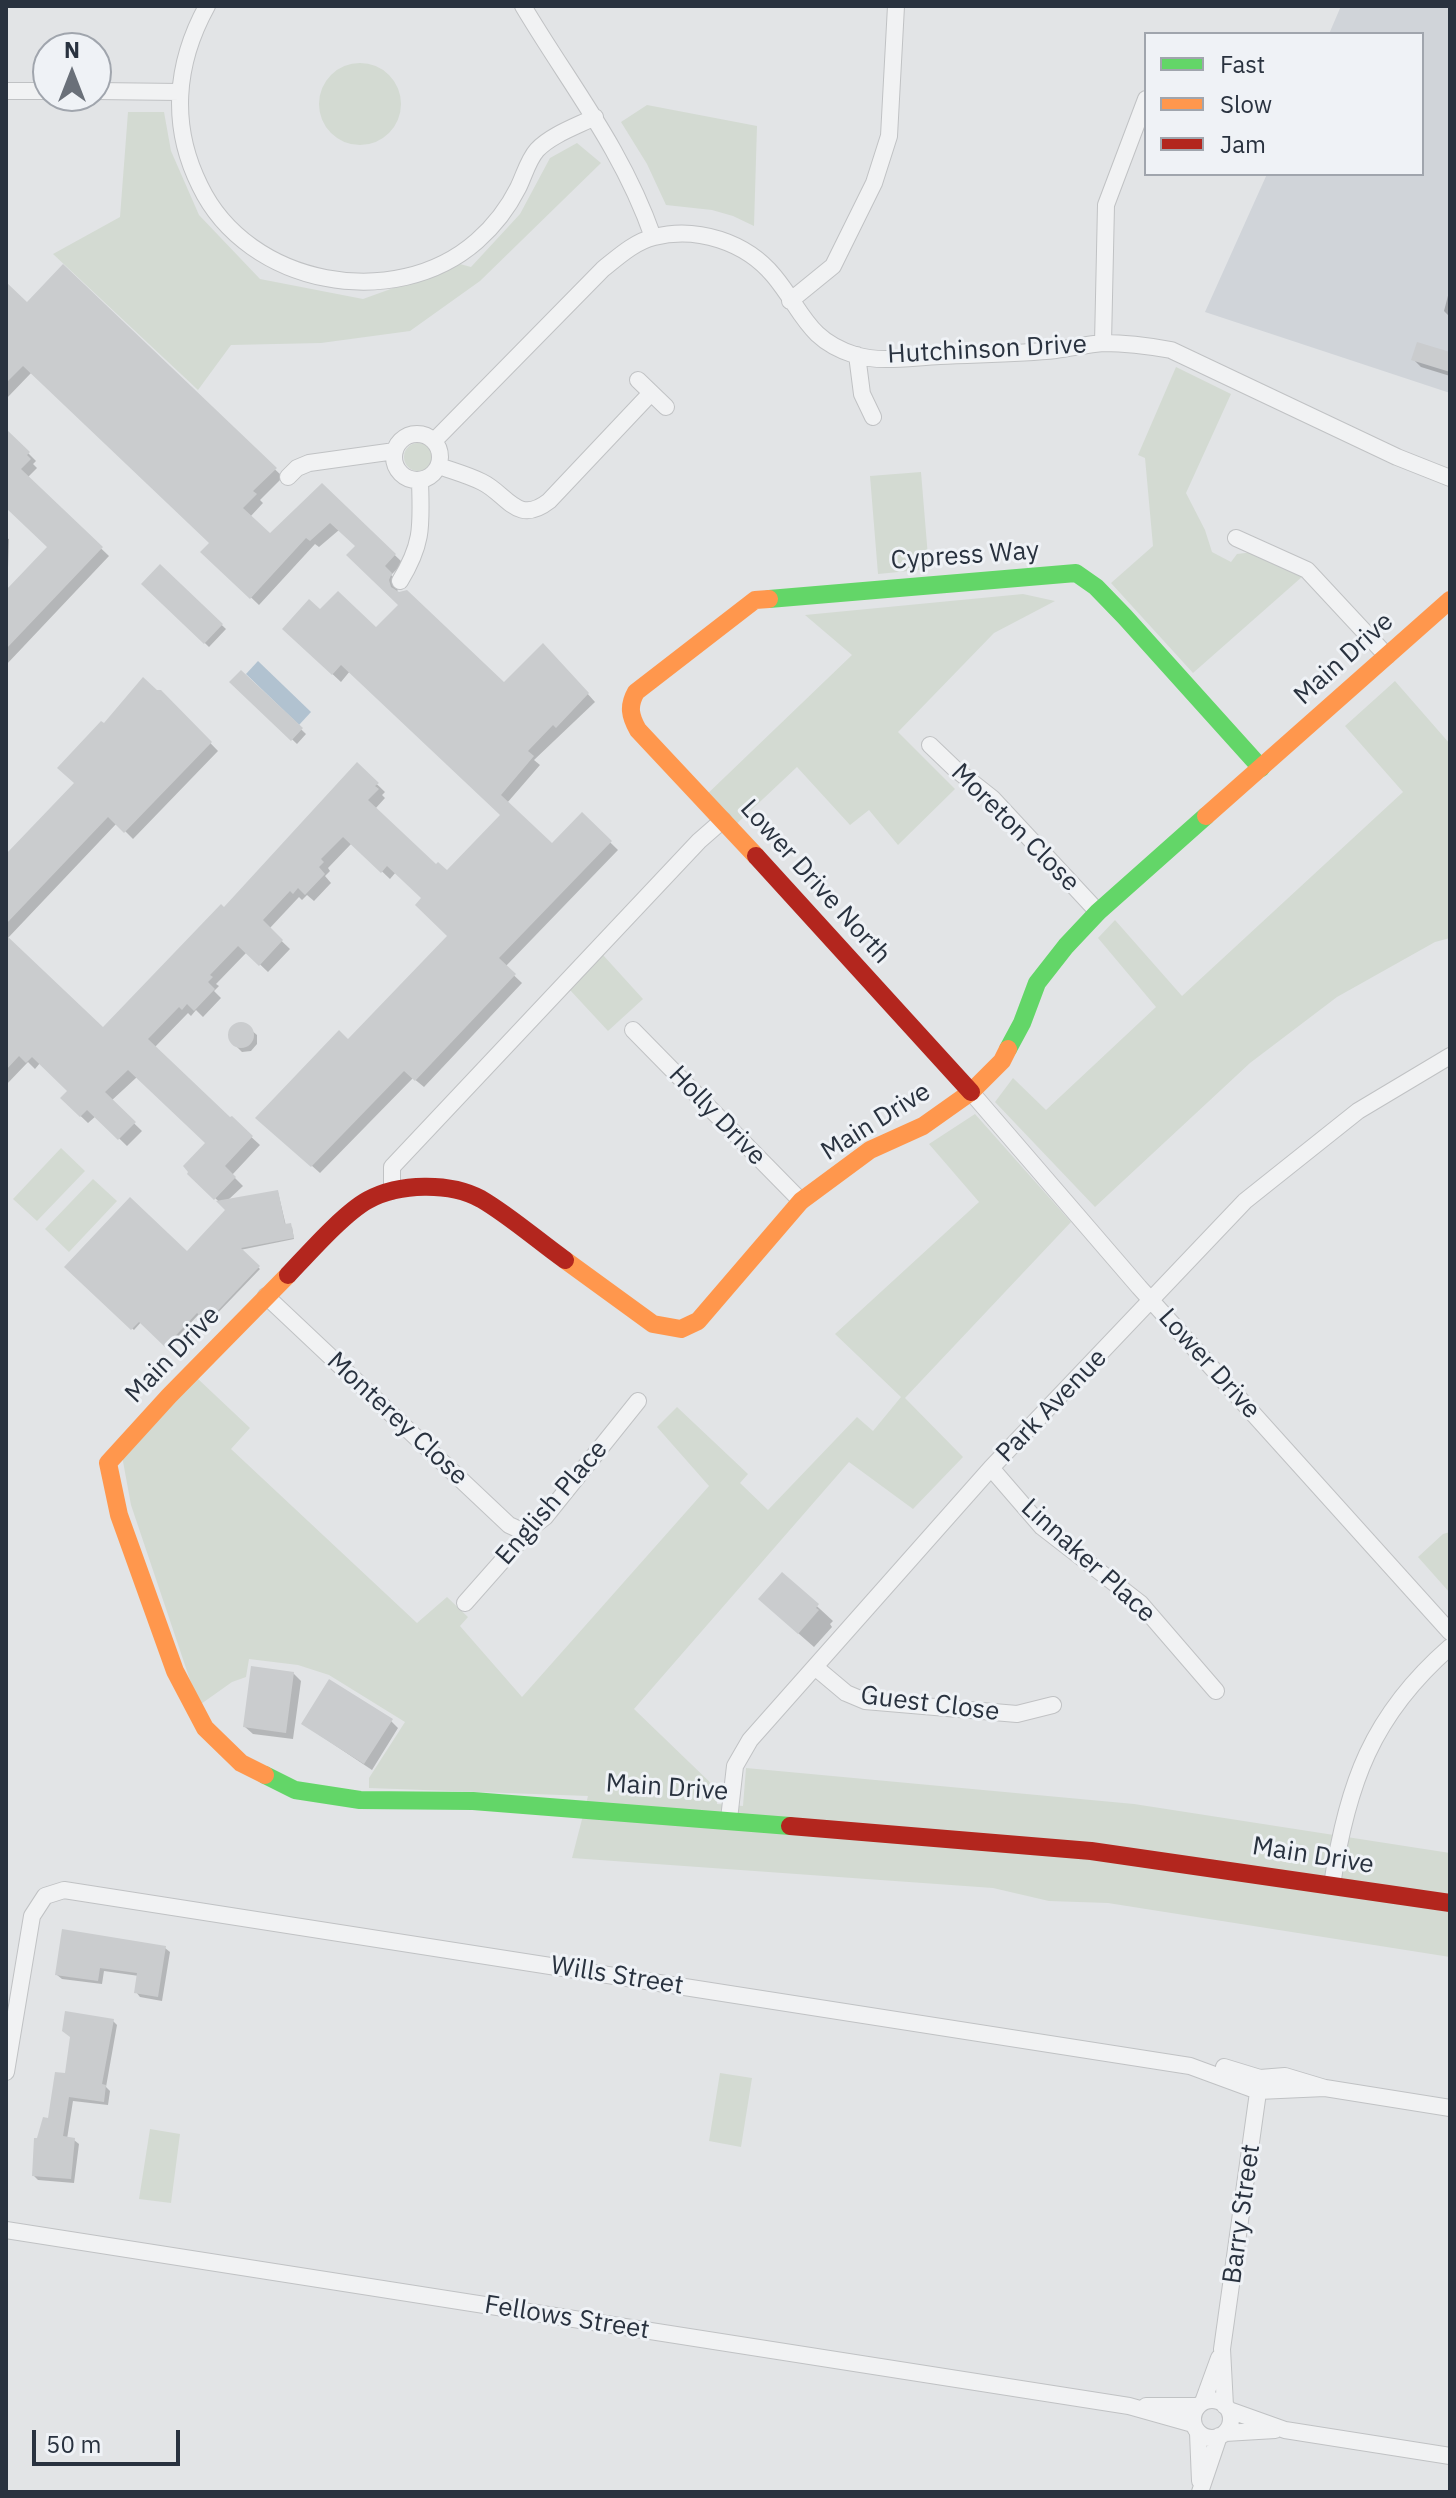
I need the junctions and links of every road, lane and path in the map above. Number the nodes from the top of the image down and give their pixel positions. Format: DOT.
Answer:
graph roads {
  1 [pos="207,6"];
  2 [pos="523,6"];
  3 [pos="896,6"];
  4 [pos="6,91"];
  5 [pos="32,91"];
  6 [pos="112,91"];
  7 [pos="180,92"];
  8 [pos="1144,104"];
  9 [pos="595,117"];
  10 [pos="653,237"];
  11 [pos="790,301"];
  12 [pos="1103,343"];
  13 [pos="857,355"];
  14 [pos="638,380"];
  15 [pos="651,393"];
  16 [pos="666,407"];
  17 [pos="873,417"];
  18 [pos="434,441"];
  19 [pos="395,451"];
  20 [pos="439,466"];
  21 [pos="288,477"];
  22 [pos="1450,478"];
  23 [pos="420,480"];
  24 [pos="1236,538"];
  25 [pos="400,581"];
  26 [pos="1450,600"];
  27 [pos="1387,656"];
  28 [pos="629,704"];
  29 [pos="930,745"];
  30 [pos="1261,768"];
  31 [pos="723,820"];
  32 [pos="1098,912"];
  33 [pos="633,1030"];
  34 [pos="1450,1056"];
  35 [pos="971,1092"];
  36 [pos="392,1191"];
  37 [pos="801,1201"];
  38 [pos="266,1296"];
  39 [pos="1152,1301"];
  40 [pos="638,1401"];
  41 [pos="991,1468"];
  42 [pos="533,1526"];
  43 [pos="465,1603"];
  44 [pos="1450,1632"];
  45 [pos="1450,1647"];
  46 [pos="815,1667"];
  47 [pos="1216,1691"];
  48 [pos="1053,1705"];
  49 [pos="729,1819"];
  50 [pos="1332,1885"];
  51 [pos="1450,1903"];
  52 [pos="6,2072"];
  53 [pos="1259,2084"];
  54 [pos="1450,2108"];
  55 [pos="6,2230"];
  56 [pos="1222,2349"];
  57 [pos="1200,2404"];
  58 [pos="1129,2406"];
  59 [pos="1227,2408"];
  60 [pos="1196,2428"];
  61 [pos="1285,2430"];
  62 [pos="1222,2434"];
  63 [pos="1450,2456"];
  64 [pos="1200,2489"];
  1 -- 7 [label="street"];
  2 -- 9 [label="street"];
  3 -- 11 [label="street"];
  4 -- 5 [label="street"];
  6 -- 7 [label="street"];
  7 -- 9 [label="street"];
  8 -- 12 [label="street"];
  9 -- 10 [label="street"];
  10 -- 11 [label="street, Hutchinson Drive"];
  10 -- 18 [label="street, Hutchinson Drive"];
  11 -- 13 [label="street, Hutchinson Drive"];
  12 -- 13 [label="street, Hutchinson Drive"];
  12 -- 22 [label="street, Hutchinson Drive"];
  13 -- 17 [label="street"];
  14 -- 15 [label="street"];
  15 -- 16 [label="street"];
  15 -- 20 [label="street"];
  18 -- 19 [label="street"];
  18 -- 20 [label="street"];
  19 -- 21 [label="street"];
  19 -- 23 [label="street"];
  20 -- 23 [label="street"];
  23 -- 25 [label="street"];
  24 -- 27 [label="street"];
  26 -- 27 [label="street, Main Drive"];
  27 -- 30 [label="street, Main Drive"];
  28 -- 30 [label="street, Cypress Way"];
  28 -- 31 [label="street, Lower Drive North"];
  29 -- 32 [label="street, Moreton Close"];
  30 -- 32 [label="street, Main Drive"];
  31 -- 35 [label="street, Lower Drive North"];
  31 -- 36 [label="street"];
  32 -- 35 [label="street, Main Drive"];
  33 -- 37 [label="street, Holly Drive"];
  34 -- 39 [label="street, Park Avenue"];
  35 -- 37 [label="street, Main Drive"];
  35 -- 39 [label="street, Lower Drive"];
  36 -- 37 [label="street, Main Drive"];
  36 -- 38 [label="street, Main Drive"];
  38 -- 42 [label="street, Monterey Close"];
  38 -- 49 [label="street, Main Drive"];
  39 -- 41 [label="street, Park Avenue"];
  39 -- 44 [label="street, Lower Drive"];
  40 -- 42 [label="street, English Place"];
  41 -- 46 [label="street, Park Avenue"];
  41 -- 47 [label="street, Linnaker Place"];
  42 -- 43 [label="street, English Place"];
  45 -- 50 [label="street"];
  46 -- 48 [label="street, Guest Close"];
  46 -- 49 [label="street, Park Avenue"];
  49 -- 50 [label="street, Main Drive"];
  50 -- 51 [label="street, Main Drive"];
  52 -- 53 [label="street, Wills Street"];
  53 -- 54 [label="street, Wills Street"];
  53 -- 56 [label="street, Barry Street"];
  55 -- 58 [label="street, Fellows Street"];
  56 -- 57 [label="street, Barry Street"];
  56 -- 59 [label="street, Barry Street"];
  57 -- 58 [label="street, Fellows Street"];
  57 -- 59 [label="street"];
  57 -- 60 [label="street"];
  58 -- 60 [label="street, Fellows Street"];
  59 -- 61 [label="street"];
  59 -- 62 [label="street"];
  60 -- 62 [label="street"];
  60 -- 64 [label="street"];
  61 -- 62 [label="street"];
  61 -- 63 [label="street"];
  62 -- 64 [label="street"];
}
